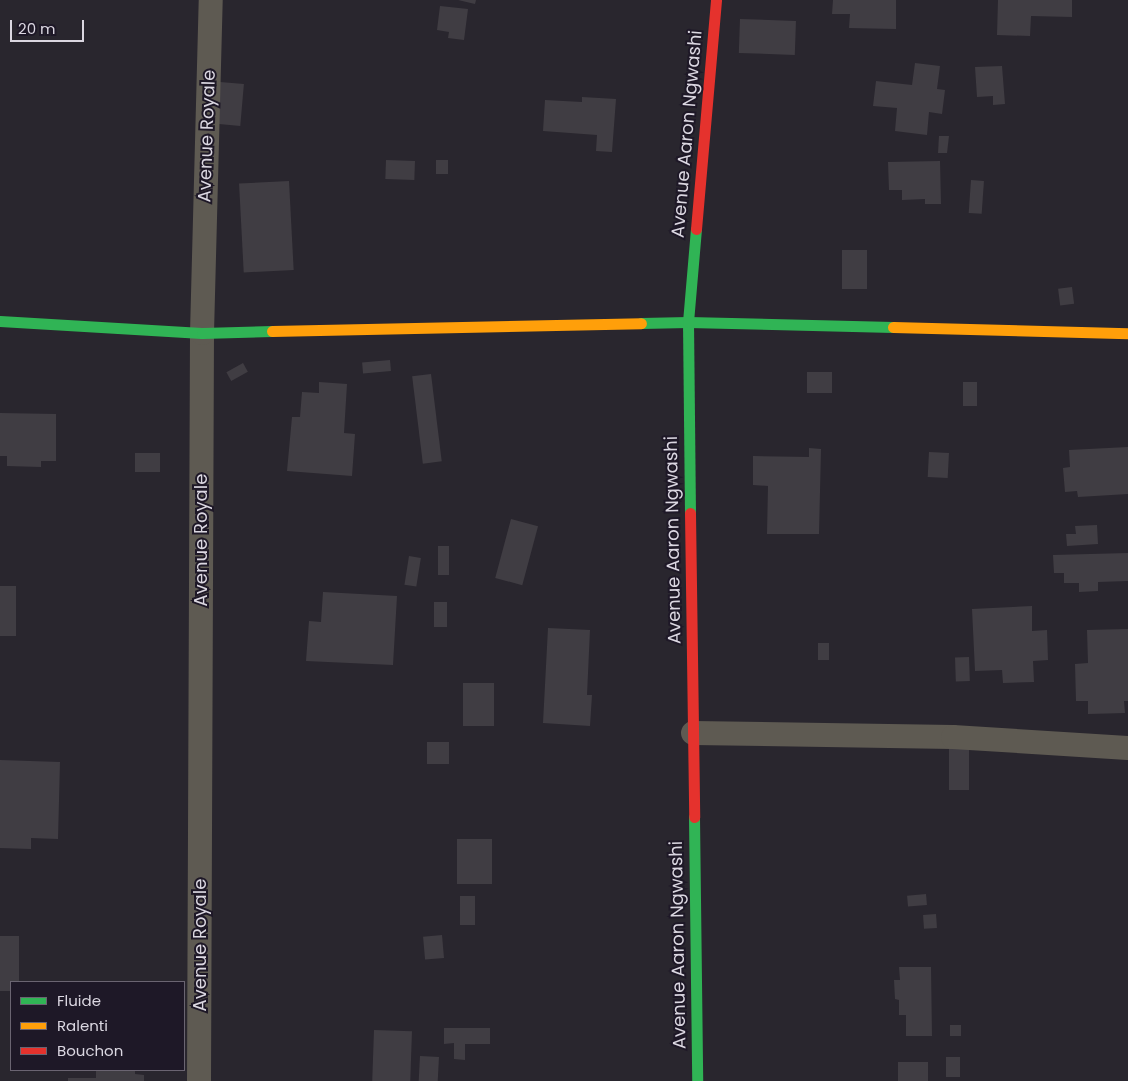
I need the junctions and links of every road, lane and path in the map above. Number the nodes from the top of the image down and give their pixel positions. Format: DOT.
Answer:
graph roads {
  1 [pos="211,0"];
  2 [pos="716,0"];
  3 [pos="0,321"];
  4 [pos="688,322"];
  5 [pos="202,333"];
  6 [pos="1128,333"];
  7 [pos="694,733"];
  8 [pos="1128,748"];
  9 [pos="199,1081"];
  10 [pos="697,1081"];
  1 -- 5 [label="street, Avenue Royale"];
  2 -- 4 [label="street, Avenue Aaron Ngwashi"];
  3 -- 5 [label="street"];
  4 -- 5 [label="street"];
  4 -- 6 [label="street"];
  4 -- 7 [label="street, Avenue Aaron Ngwashi"];
  5 -- 9 [label="street, Avenue Royale"];
  7 -- 8 [label="street"];
  7 -- 10 [label="street, Avenue Aaron Ngwashi"];
}
